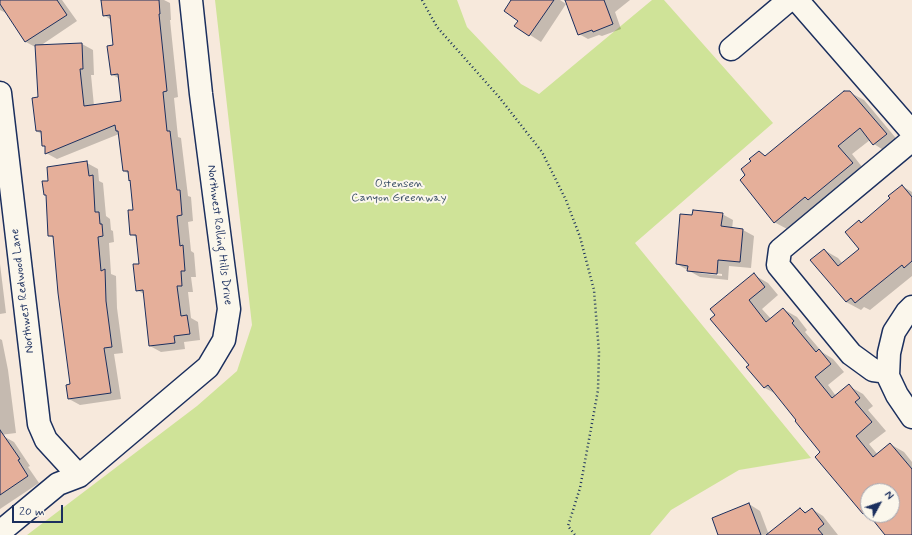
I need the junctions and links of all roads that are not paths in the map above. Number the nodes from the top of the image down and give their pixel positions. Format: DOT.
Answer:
graph roads {
  1 [pos="192,0"];
  2 [pos="789,0"];
  3 [pos="797,0"];
  4 [pos="731,49"];
  5 [pos="0,93"];
  6 [pos="912,132"];
  7 [pos="912,140"];
  8 [pos="4,162"];
  9 [pos="912,307"];
  10 [pos="888,374"];
  11 [pos="912,417"];
  12 [pos="79,476"];
  13 [pos="0,532"];
  1 -- 12 [label="street, Northwest Rolling Hills Drive"];
  2 -- 4 [label="street"];
  3 -- 6 [label="street"];
  5 -- 8 [label="street, Northwest Redwood Lane"];
  7 -- 10 [label="street"];
  8 -- 12 [label="street, Northwest Redwood Lane"];
  9 -- 10 [label="street"];
  10 -- 11 [label="street"];
  12 -- 13 [label="street, Northwest Rolling Hills Drive"];
}
